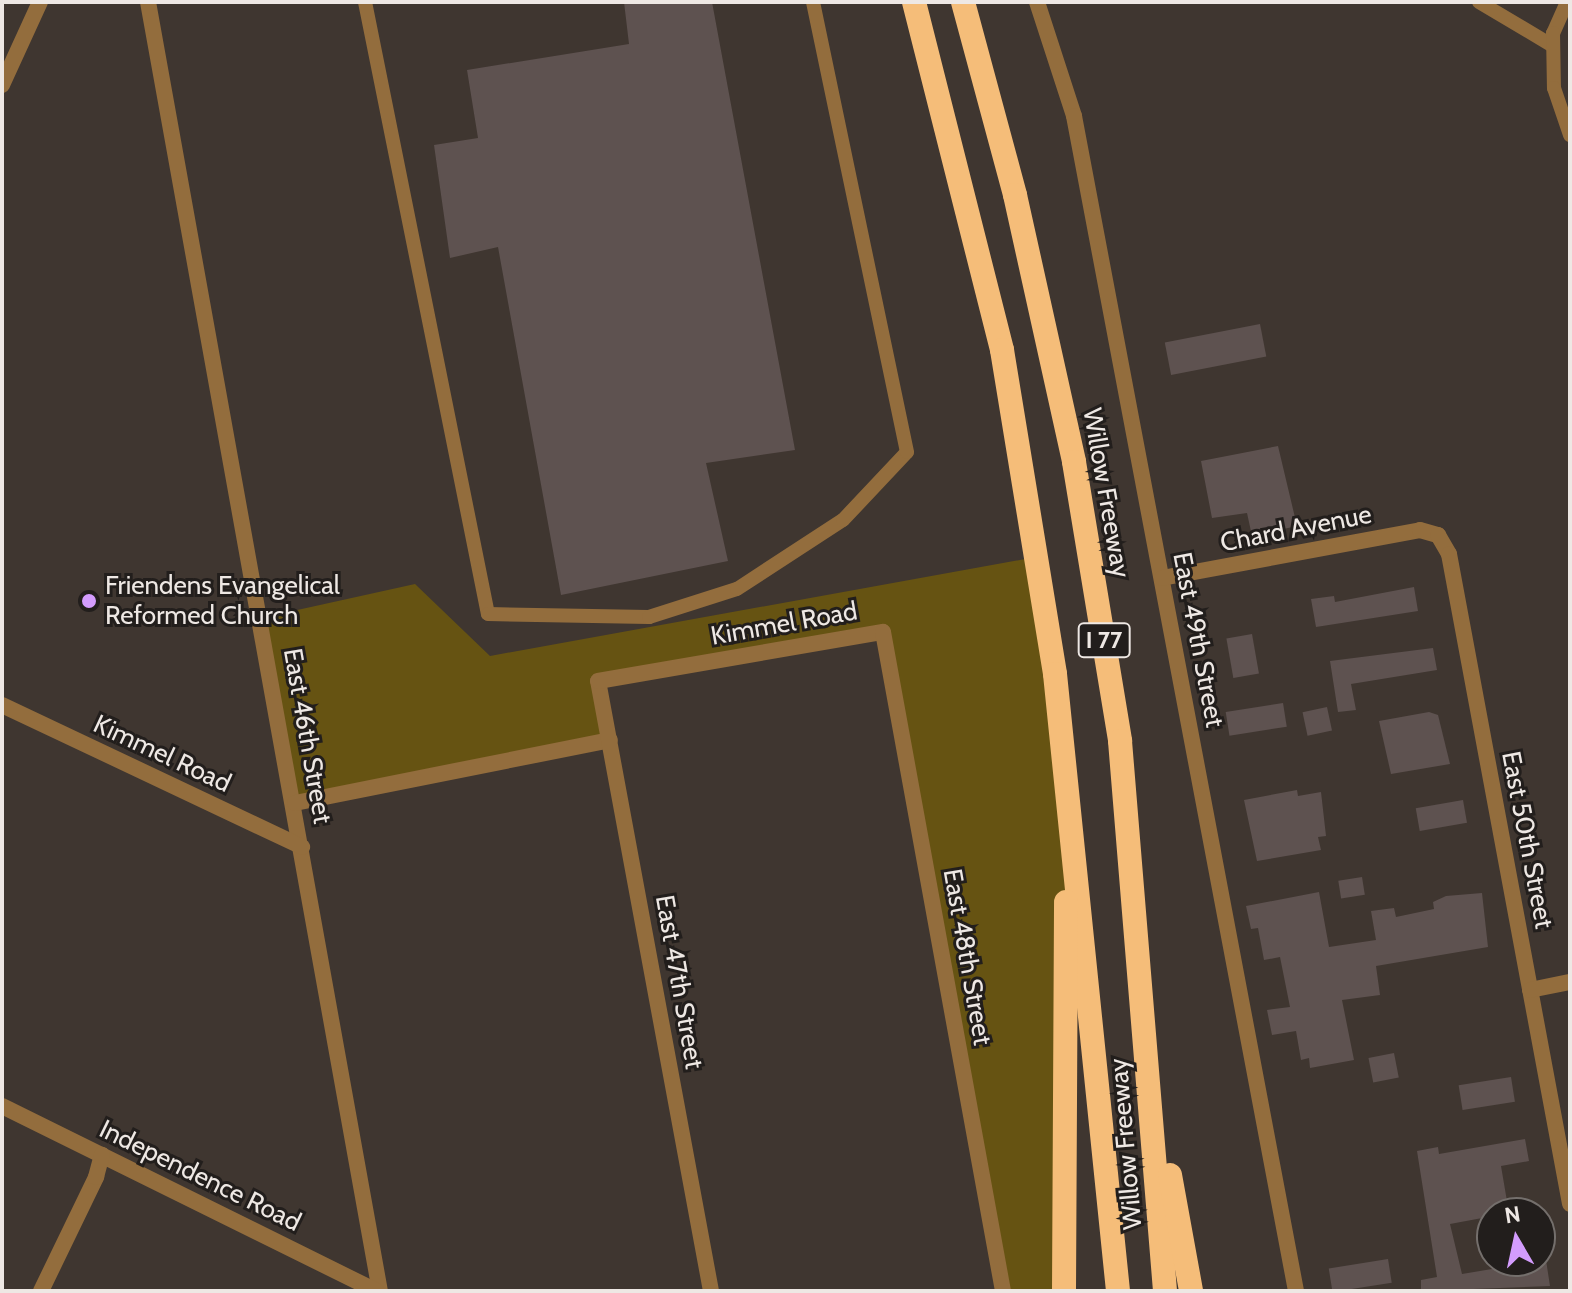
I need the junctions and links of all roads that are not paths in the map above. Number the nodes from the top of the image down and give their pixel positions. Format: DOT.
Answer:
graph roads {
  1 [pos="40,2"];
  2 [pos="148,2"];
  3 [pos="365,2"];
  4 [pos="813,2"];
  5 [pos="914,2"];
  6 [pos="963,2"];
  7 [pos="1037,2"];
  8 [pos="1479,2"];
  9 [pos="1567,2"];
  10 [pos="1553,46"];
  11 [pos="2,85"];
  12 [pos="1570,135"];
  13 [pos="1438,535"];
  14 [pos="1162,578"];
  15 [pos="883,632"];
  16 [pos="598,681"];
  17 [pos="2,705"];
  18 [pos="610,740"];
  19 [pos="295,803"];
  20 [pos="1067,819"];
  21 [pos="302,847"];
  22 [pos="1570,982"];
  23 [pos="1530,990"];
  24 [pos="1146,1049"];
  25 [pos="2,1106"];
  26 [pos="102,1155"];
  27 [pos="1570,1204"];
  28 [pos="350,1285"];
  29 [pos="41,1291"];
  30 [pos="378,1291"];
  31 [pos="711,1291"];
  32 [pos="1003,1291"];
  33 [pos="1064,1291"];
  34 [pos="1118,1291"];
  35 [pos="1165,1291"];
  36 [pos="1191,1291"];
  37 [pos="1296,1291"];
  1 -- 11 [label="street"];
  2 -- 19 [label="street, East 46th Street"];
  3 -- 4 [label="lane"];
  5 -- 20 [label="highway, Willow Freeway / I 77"];
  6 -- 24 [label="highway, Willow Freeway / I 77"];
  7 -- 14 [label="street, East 49th Street"];
  8 -- 10 [label="lane"];
  9 -- 10 [label="lane"];
  10 -- 12 [label="lane"];
  13 -- 14 [label="street, Chard Avenue"];
  13 -- 23 [label="street, East 50th Street"];
  14 -- 37 [label="street, East 49th Street"];
  15 -- 16 [label="street, Kimmel Road"];
  15 -- 32 [label="street, East 48th Street"];
  16 -- 18 [label="street, East 47th Street"];
  17 -- 21 [label="street, Kimmel Road"];
  18 -- 19 [label="street"];
  18 -- 31 [label="street, East 47th Street"];
  19 -- 21 [label="street, East 46th Street"];
  20 -- 33 [label="highway"];
  20 -- 34 [label="highway, Willow Freeway / I 77"];
  21 -- 30 [label="street, East 46th Street"];
  22 -- 23 [label="street"];
  23 -- 27 [label="street, East 50th Street"];
  24 -- 35 [label="highway, Willow Freeway / I 77"];
  24 -- 36 [label="highway"];
  25 -- 26 [label="street, Independence Road"];
  26 -- 28 [label="street, Independence Road"];
  26 -- 29 [label="street"];
  28 -- 30 [label="street, Independence Road"];
}
